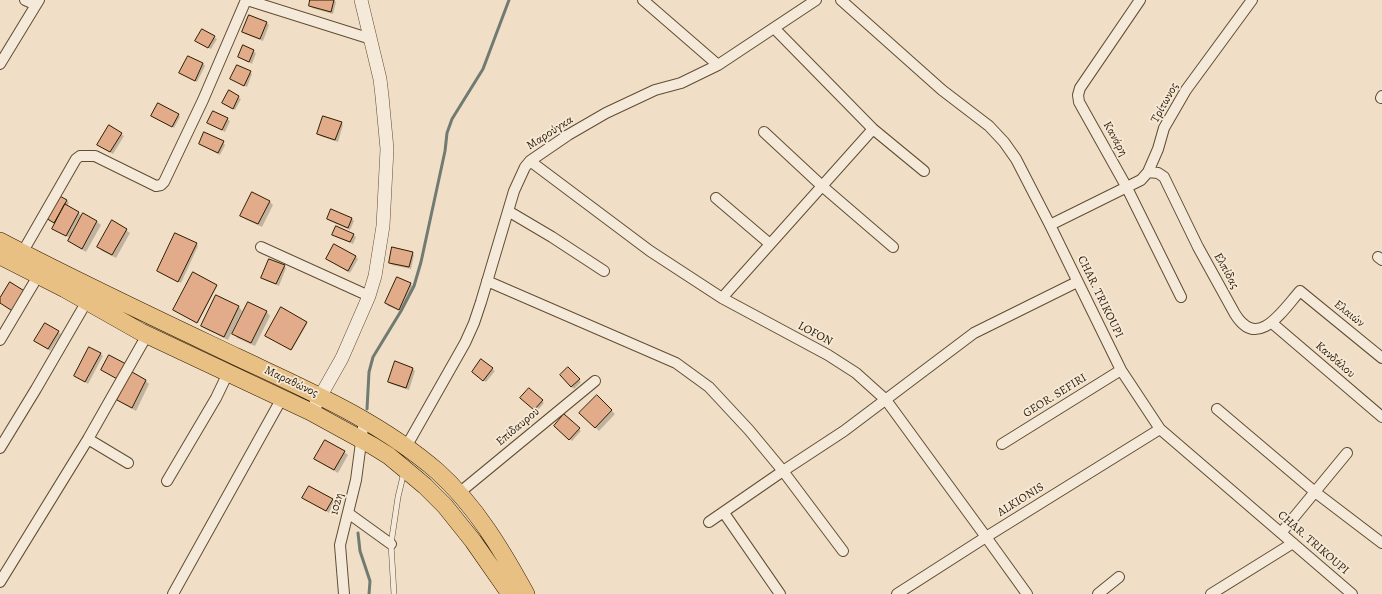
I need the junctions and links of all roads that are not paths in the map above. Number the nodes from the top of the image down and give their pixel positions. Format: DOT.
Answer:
graph roads {
  1 [pos="25,0"];
  2 [pos="246,0"];
  3 [pos="361,0"];
  4 [pos="643,0"];
  5 [pos="816,0"];
  6 [pos="841,0"];
  7 [pos="1140,0"];
  8 [pos="1252,0"];
  9 [pos="37,2"];
  10 [pos="774,28"];
  11 [pos="371,39"];
  12 [pos="0,64"];
  13 [pos="718,65"];
  14 [pos="873,129"];
  15 [pos="764,132"];
  16 [pos="530,161"];
  17 [pos="924,171"];
  18 [pos="1148,172"];
  19 [pos="822,186"];
  20 [pos="1126,186"];
  21 [pos="716,198"];
  22 [pos="508,211"];
  23 [pos="1050,225"];
  24 [pos="0,241"];
  25 [pos="770,244"];
  26 [pos="261,247"];
  27 [pos="893,247"];
  28 [pos="22,253"];
  29 [pos="0,256"];
  30 [pos="604,271"];
  31 [pos="38,276"];
  32 [pos="487,281"];
  33 [pos="1077,282"];
  34 [pos="369,296"];
  35 [pos="1181,297"];
  36 [pos="722,298"];
  37 [pos="87,301"];
  38 [pos="1272,323"];
  39 [pos="147,335"];
  40 [pos="0,340"];
  41 [pos="1382,358"];
  42 [pos="1121,370"];
  43 [pos="228,373"];
  44 [pos="595,381"];
  45 [pos="320,396"];
  46 [pos="282,398"];
  47 [pos="886,400"];
  48 [pos="1217,409"];
  49 [pos="311,412"];
  50 [pos="1382,417"];
  51 [pos="364,420"];
  52 [pos="1160,429"];
  53 [pos="88,439"];
  54 [pos="362,440"];
  55 [pos="1002,444"];
  56 [pos="406,447"];
  57 [pos="0,448"];
  58 [pos="1347,453"];
  59 [pos="128,463"];
  60 [pos="405,469"];
  61 [pos="783,471"];
  62 [pos="167,481"];
  63 [pos="1316,492"];
  64 [pos="459,493"];
  65 [pos="348,513"];
  66 [pos="724,513"];
  67 [pos="709,522"];
  68 [pos="1281,533"];
  69 [pos="986,537"];
  70 [pos="1293,543"];
  71 [pos="1382,543"];
  72 [pos="391,544"];
  73 [pos="843,551"];
  74 [pos="1119,577"];
  75 [pos="0,582"];
  76 [pos="173,594"];
  77 [pos="344,594"];
  78 [pos="394,594"];
  79 [pos="510,594"];
  80 [pos="526,594"];
  81 [pos="780,594"];
  82 [pos="897,594"];
  83 [pos="1026,594"];
  84 [pos="1098,594"];
  85 [pos="1211,594"];
  86 [pos="1352,594"];
  1 -- 9 [label="street"];
  2 -- 11 [label="street"];
  2 -- 28 [label="street"];
  3 -- 11 [label="street"];
  4 -- 13 [label="street"];
  5 -- 10 [label="street, Μαρούγκα"];
  6 -- 23 [label="street, CHAR. TRIKOUPI"];
  7 -- 20 [label="street, Κανάρη"];
  8 -- 18 [label="street, Τρίτωνος"];
  9 -- 12 [label="street"];
  10 -- 13 [label="street, Μαρούγκα"];
  10 -- 14 [label="street"];
  11 -- 34 [label="street"];
  13 -- 16 [label="street, Μαρούγκα"];
  14 -- 17 [label="street"];
  14 -- 19 [label="street"];
  15 -- 19 [label="street"];
  16 -- 22 [label="street, Μαρούγκα"];
  16 -- 36 [label="street, LOFON"];
  18 -- 20 [label="street"];
  18 -- 38 [label="street, Ελπίδας"];
  19 -- 25 [label="street"];
  19 -- 27 [label="street"];
  20 -- 23 [label="street"];
  20 -- 35 [label="street, Κανάρη"];
  21 -- 25 [label="street"];
  22 -- 30 [label="street"];
  22 -- 32 [label="street, Μαρούγκα"];
  23 -- 33 [label="street, CHAR. TRIKOUPI"];
  24 -- 28 [label="main road, Μαραθώνος"];
  25 -- 36 [label="street"];
  26 -- 34 [label="street"];
  28 -- 45 [label="main road, Μαραθώνος"];
  29 -- 31 [label="main road, Μαραθώνος"];
  31 -- 37 [label="main road, Μαραθώνος"];
  31 -- 40 [label="street"];
  32 -- 56 [label="street, Μαρούγκα"];
  32 -- 61 [label="street"];
  33 -- 42 [label="street, CHAR. TRIKOUPI"];
  33 -- 47 [label="street"];
  34 -- 45 [label="street"];
  36 -- 47 [label="street, LOFON"];
  37 -- 39 [label="main road, Μαραθώνος"];
  37 -- 57 [label="street"];
  38 -- 41 [label="street, Ελαιών"];
  38 -- 50 [label="street, Κανδάλου"];
  39 -- 43 [label="main road, Μαραθώνος"];
  39 -- 53 [label="street"];
  42 -- 52 [label="street, CHAR. TRIKOUPI"];
  42 -- 55 [label="street, GEOR. SEFIRI"];
  43 -- 46 [label="main road, Μαραθώνος"];
  43 -- 62 [label="street"];
  44 -- 64 [label="street, Επίδαυρου"];
  45 -- 49 [label="street"];
  45 -- 51 [label="main road, Μαραθώνος"];
  46 -- 49 [label="main road, Μαραθώνος"];
  46 -- 76 [label="street"];
  47 -- 61 [label="street"];
  47 -- 69 [label="street, LOFON"];
  48 -- 63 [label="street"];
  49 -- 54 [label="main road, Μαραθώνος"];
  51 -- 54 [label="street, 102η"];
  51 -- 56 [label="main road, Μαραθώνος"];
  52 -- 68 [label="street, CHAR. TRIKOUPI"];
  52 -- 69 [label="street, ALKIONIS"];
  53 -- 59 [label="street"];
  53 -- 75 [label="street"];
  54 -- 60 [label="main road, Μαραθώνος"];
  54 -- 65 [label="street, 102η"];
  56 -- 64 [label="main road, Μαραθώνος"];
  58 -- 63 [label="street"];
  60 -- 72 [label="lane"];
  60 -- 79 [label="main road, Μαραθώνος"];
  61 -- 66 [label="street"];
  61 -- 73 [label="street"];
  63 -- 68 [label="street"];
  63 -- 71 [label="street"];
  64 -- 80 [label="main road, Μαραθώνος"];
  65 -- 72 [label="street"];
  65 -- 77 [label="street, 102η"];
  66 -- 67 [label="street"];
  66 -- 81 [label="street"];
  68 -- 70 [label="street, CHAR. TRIKOUPI"];
  69 -- 82 [label="street, ALKIONIS"];
  69 -- 83 [label="street, LOFON"];
  70 -- 85 [label="street"];
  70 -- 86 [label="street, CHAR. TRIKOUPI"];
  72 -- 78 [label="lane"];
  74 -- 84 [label="street"];
}
